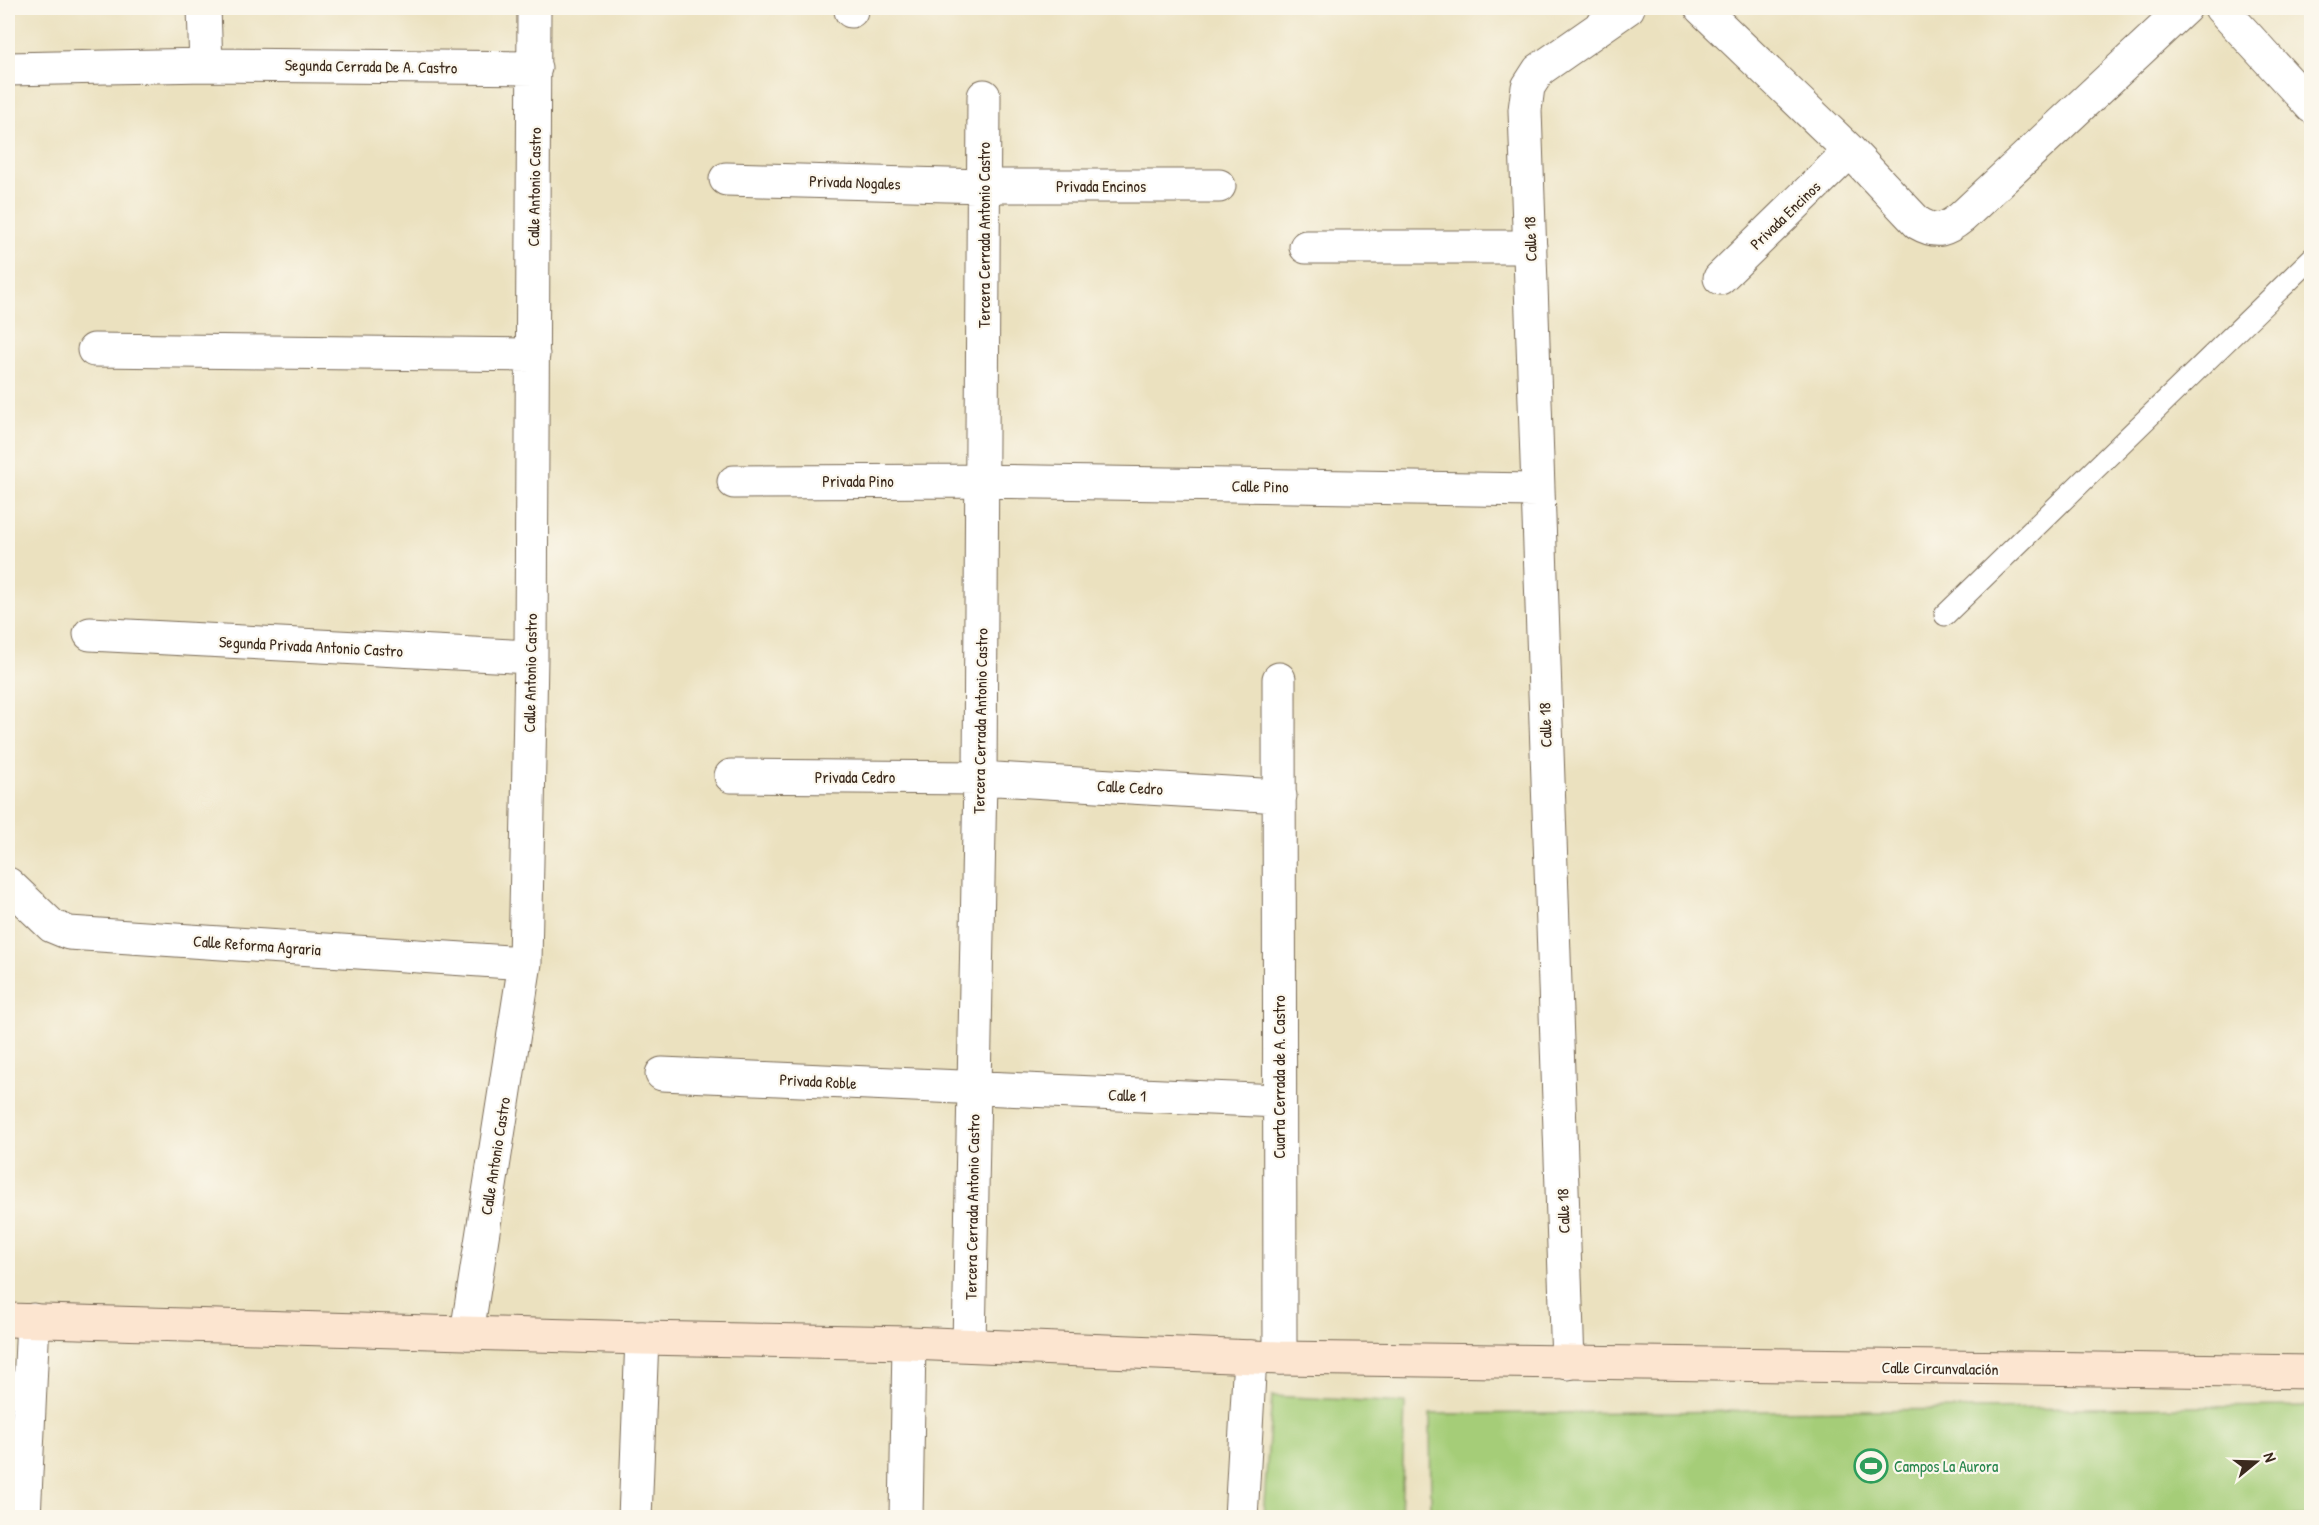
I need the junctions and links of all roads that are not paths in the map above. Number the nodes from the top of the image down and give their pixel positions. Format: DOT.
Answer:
graph roads {
  1 [pos="204,8"];
  2 [pos="534,8"];
  3 [pos="1628,8"];
  4 [pos="1701,8"];
  5 [pos="2185,8"];
  6 [pos="2221,8"];
  7 [pos="206,65"];
  8 [pos="535,68"];
  9 [pos="8,69"];
  10 [pos="984,96"];
  11 [pos="2312,107"];
  12 [pos="1850,152"];
  13 [pos="726,179"];
  14 [pos="984,186"];
  15 [pos="1219,186"];
  16 [pos="1306,247"];
  17 [pos="1530,247"];
  18 [pos="2312,258"];
  19 [pos="1719,278"];
  20 [pos="94,350"];
  21 [pos="533,355"];
  22 [pos="983,481"];
  23 [pos="734,482"];
  24 [pos="1537,490"];
  25 [pos="1945,615"];
  26 [pos="90,634"];
  27 [pos="531,657"];
  28 [pos="1279,679"];
  29 [pos="731,776"];
  30 [pos="980,778"];
  31 [pos="1280,796"];
  32 [pos="8,884"];
  33 [pos="525,963"];
  34 [pos="662,1074"];
  35 [pos="974,1089"];
  36 [pos="1279,1101"];
  37 [pos="20,1320"];
  38 [pos="467,1333"];
  39 [pos="642,1338"];
  40 [pos="909,1343"];
  41 [pos="969,1345"];
  42 [pos="1265,1357"];
  43 [pos="1568,1363"];
  44 [pos="2312,1372"];
  45 [pos="24,1518"];
  46 [pos="635,1518"];
  47 [pos="906,1518"];
  48 [pos="1240,1518"];
  1 -- 7 [label="street"];
  2 -- 8 [label="street, Calle Antonio Castro"];
  3 -- 17 [label="street, Calle 18"];
  4 -- 12 [label="street"];
  5 -- 12 [label="street"];
  6 -- 11 [label="street"];
  7 -- 8 [label="street, Segunda Cerrada De A. Castro"];
  7 -- 9 [label="street, Segunda Cerrada De A. Castro"];
  8 -- 21 [label="street, Calle Antonio Castro"];
  10 -- 14 [label="street, Tercera Cerrada Antonio Castro"];
  12 -- 19 [label="street, Privada Encinos"];
  13 -- 14 [label="street, Privada Nogales"];
  14 -- 15 [label="street, Privada Encinos"];
  14 -- 22 [label="street, Tercera Cerrada Antonio Castro"];
  16 -- 17 [label="street"];
  17 -- 24 [label="street, Calle 18"];
  18 -- 25 [label="lane"];
  20 -- 21 [label="street"];
  21 -- 27 [label="street, Calle Antonio Castro"];
  22 -- 23 [label="street, Privada Pino"];
  22 -- 24 [label="street, Calle Pino"];
  22 -- 30 [label="street, Tercera Cerrada Antonio Castro"];
  24 -- 43 [label="street, Calle 18"];
  26 -- 27 [label="street, Segunda Privada Antonio Castro"];
  27 -- 33 [label="street, Calle Antonio Castro"];
  28 -- 31 [label="street, Cuarta Cerrada de A. Castro"];
  29 -- 30 [label="street, Privada Cedro"];
  30 -- 31 [label="street, Calle Cedro"];
  30 -- 35 [label="street, Tercera Cerrada Antonio Castro"];
  31 -- 36 [label="street, Cuarta Cerrada de A. Castro"];
  32 -- 33 [label="street, Calle Reforma Agraria"];
  33 -- 38 [label="street, Calle Antonio Castro"];
  34 -- 35 [label="street, Privada Roble"];
  35 -- 36 [label="street, Calle 1"];
  35 -- 41 [label="street, Tercera Cerrada Antonio Castro"];
  36 -- 42 [label="street, Cuarta Cerrada de A. Castro"];
  37 -- 38 [label="main road, Calle Circunvalación"];
  37 -- 45 [label="street"];
  38 -- 39 [label="main road, Calle Circunvalación"];
  39 -- 40 [label="main road, Calle Circunvalación"];
  39 -- 46 [label="street"];
  40 -- 41 [label="main road, Calle Circunvalación"];
  40 -- 47 [label="street"];
  41 -- 42 [label="main road, Calle Circunvalación"];
  42 -- 43 [label="main road, Calle Circunvalación"];
  42 -- 48 [label="street, Cuarta Cerrada de A. Castro"];
  43 -- 44 [label="main road, Calle Circunvalación"];
}
